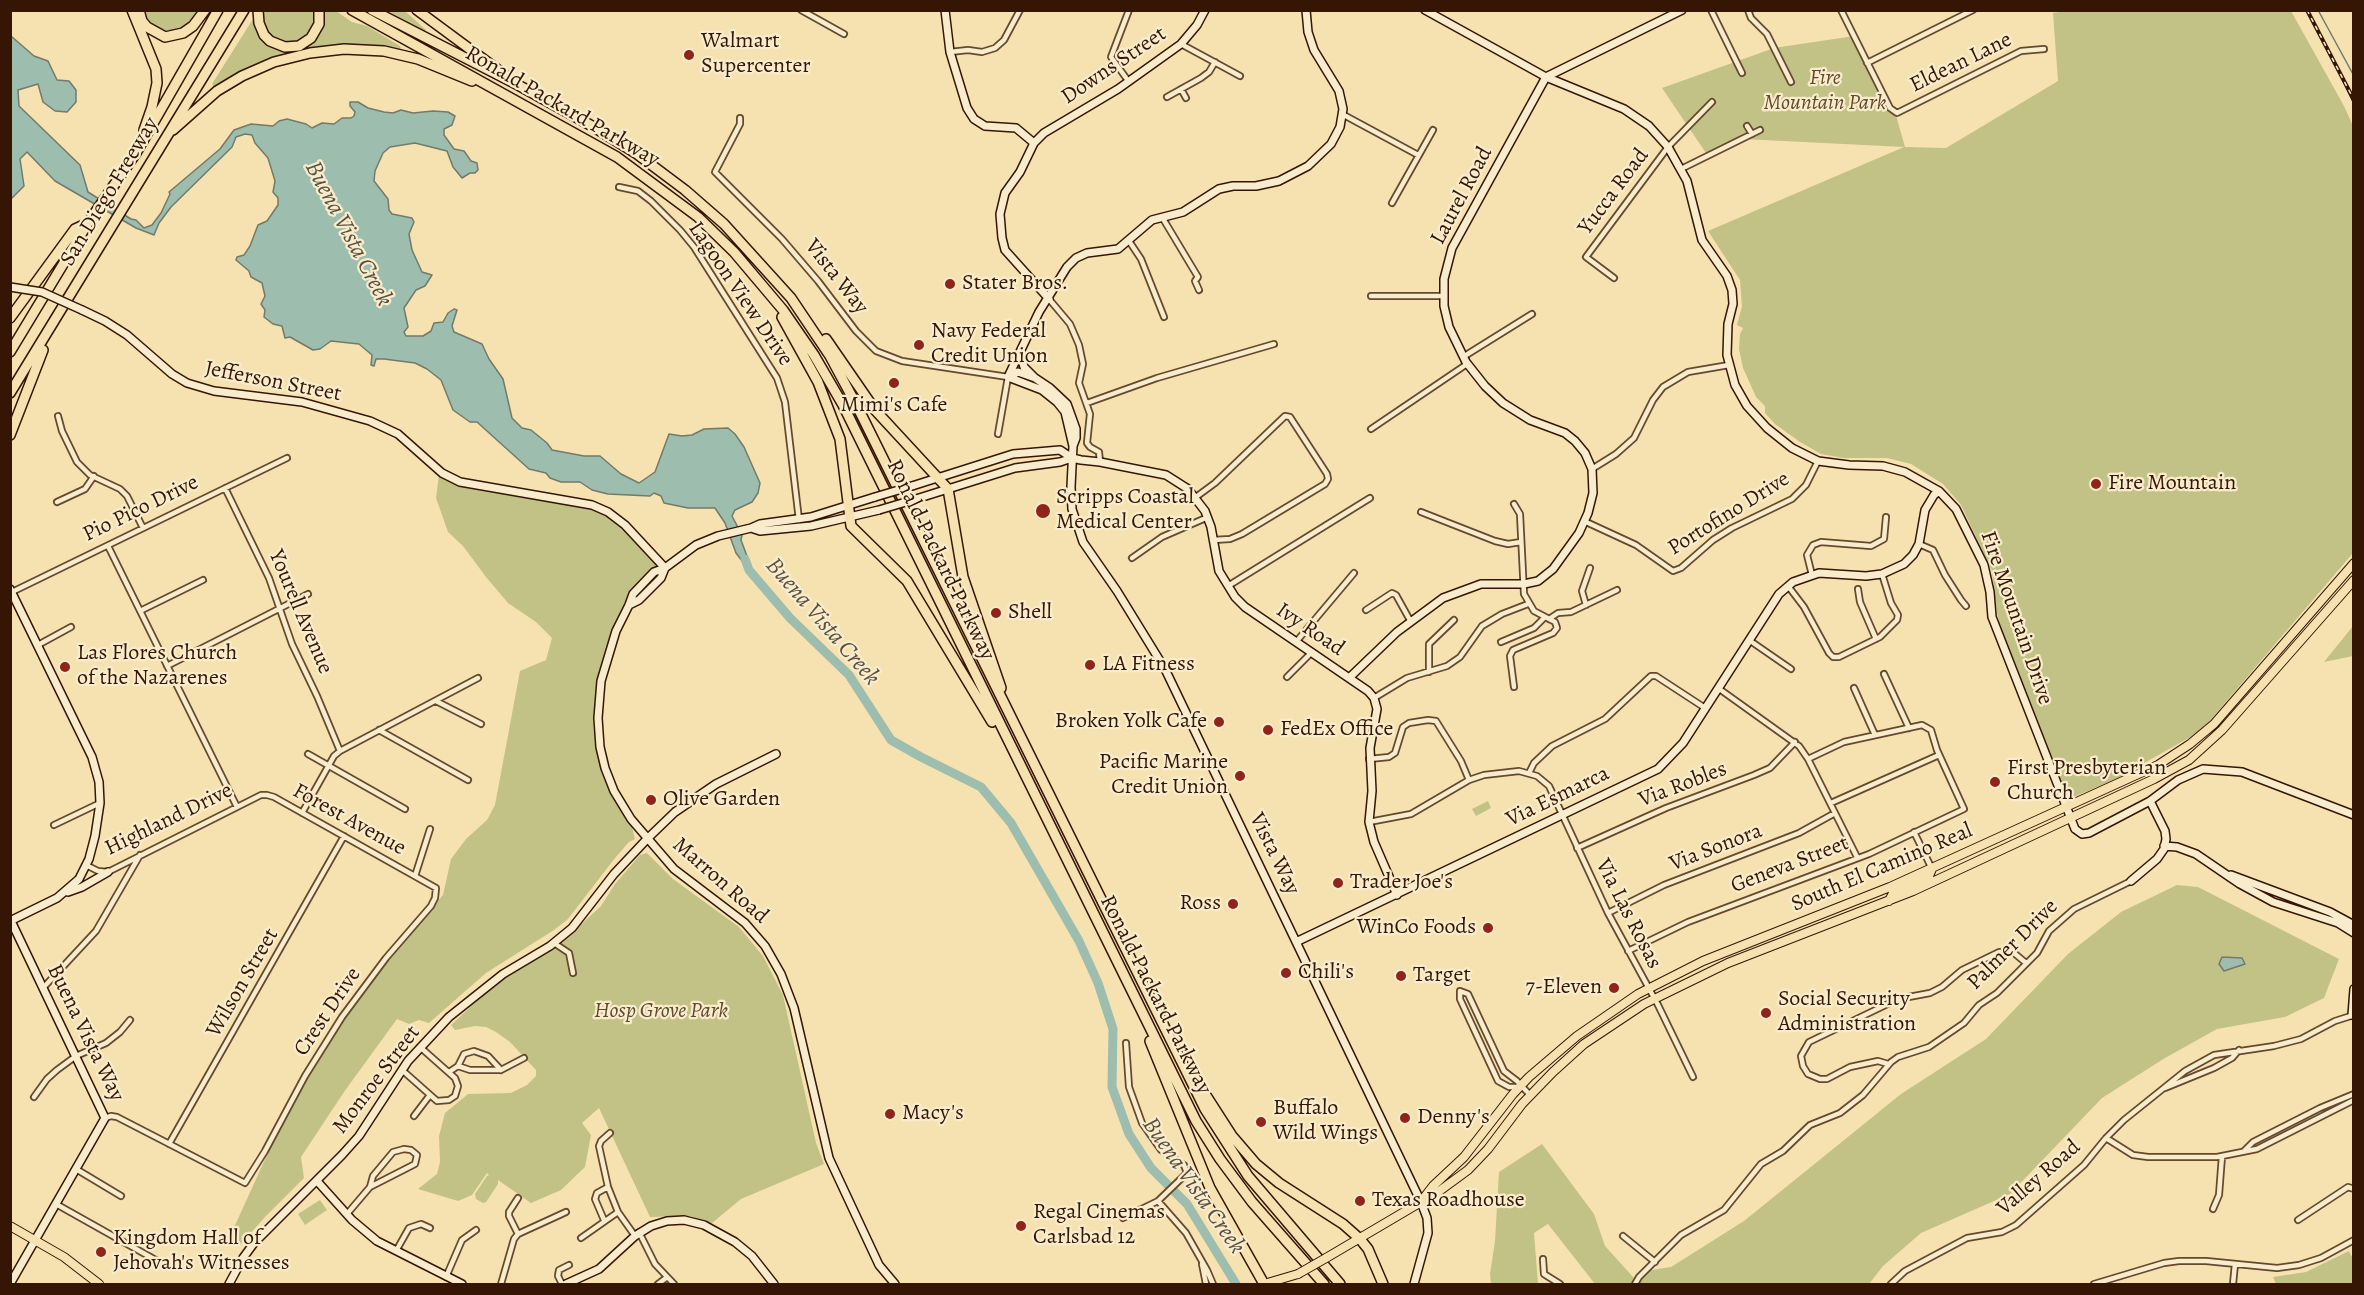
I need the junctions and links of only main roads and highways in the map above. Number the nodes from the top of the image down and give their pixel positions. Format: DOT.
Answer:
graph roads {
  1 [pos="132,10"];
  2 [pos="139,10"];
  3 [pos="205,10"];
  4 [pos="218,10"];
  5 [pos="244,10"];
  6 [pos="258,10"];
  7 [pos="319,10"];
  8 [pos="352,10"];
  9 [pos="372,10"];
  10 [pos="417,10"];
  11 [pos="945,10"];
  12 [pos="1205,10"];
  13 [pos="1306,10"];
  14 [pos="1425,10"];
  15 [pos="1682,10"];
  16 [pos="1546,77"];
  17 [pos="518,85"];
  18 [pos="505,94"];
  19 [pos="168,134"];
  20 [pos="1034,143"];
  21 [pos="136,153"];
  22 [pos="88,223"];
  23 [pos="759,279"];
  24 [pos="10,287"];
  25 [pos="791,298"];
  26 [pos="1049,299"];
  27 [pos="10,318"];
  28 [pos="50,330"];
  29 [pos="10,352"];
  30 [pos="1020,352"];
  31 [pos="1008,376"];
  32 [pos="1035,378"];
  33 [pos="10,393"];
  34 [pos="10,435"];
  35 [pos="1073,446"];
  36 [pos="1072,458"];
  37 [pos="938,478"];
  38 [pos="948,489"];
  39 [pos="1939,491"];
  40 [pos="847,504"];
  41 [pos="850,518"];
  42 [pos="751,528"];
  43 [pos="2354,563"];
  44 [pos="665,568"];
  45 [pos="2354,580"];
  46 [pos="11,591"];
  47 [pos="1349,678"];
  48 [pos="776,754"];
  49 [pos="1033,765"];
  50 [pos="1028,783"];
  51 [pos="2150,801"];
  52 [pos="2065,807"];
  53 [pos="2354,815"];
  54 [pos="2069,818"];
  55 [pos="647,838"];
  56 [pos="2164,846"];
  57 [pos="1932,869"];
  58 [pos="108,872"];
  59 [pos="2227,874"];
  60 [pos="2131,881"];
  61 [pos="1397,895"];
  62 [pos="59,896"];
  63 [pos="1889,901"];
  64 [pos="11,921"];
  65 [pos="2354,925"];
  66 [pos="2354,933"];
  67 [pos="1296,942"];
  68 [pos="2354,990"];
  69 [pos="1135,999"];
  70 [pos="2353,1015"];
  71 [pos="1165,1030"];
  72 [pos="317,1181"];
  73 [pos="1421,1202"];
  74 [pos="10,1226"];
  75 [pos="1360,1239"];
  76 [pos="36,1241"];
  77 [pos="1255,1269"];
  78 [pos="1298,1274"];
  79 [pos="12,1279"];
  80 [pos="99,1284"];
  81 [pos="229,1284"];
  82 [pos="462,1284"];
  83 [pos="564,1284"];
  84 [pos="774,1284"];
  85 [pos="895,1284"];
  86 [pos="1255,1284"];
  87 [pos="1264,1284"];
  88 [pos="1286,1284"];
  89 [pos="1324,1284"];
  90 [pos="1340,1284"];
  91 [pos="1383,1284"];
  92 [pos="1414,1284"];
  1 -- 21 [label="highway"];
  2 -- 3 [label="highway"];
  4 -- 21 [label="highway, San Diego Freeway"];
  5 -- 19 [label="highway, San Diego Freeway"];
  6 -- 7 [label="highway"];
  8 -- 18 [label="highway, Ronald Packard Parkway"];
  9 -- 17 [label="highway, Ronald Packard Parkway"];
  10 -- 17 [label="highway"];
  11 -- 20 [label="main road"];
  12 -- 20 [label="main road, Downs Street"];
  13 -- 26 [label="main road"];
  14 -- 16 [label="main road, Fire Mountain Drive"];
  15 -- 16 [label="main road"];
  16 -- 39 [label="main road, Fire Mountain Drive"];
  16 -- 47 [label="main road, Laurel Road"];
  17 -- 25 [label="highway, Ronald Packard Parkway"];
  18 -- 19 [label="highway"];
  18 -- 23 [label="highway, Ronald Packard Parkway"];
  19 -- 28 [label="highway, San Diego Freeway"];
  20 -- 26 [label="main road"];
  21 -- 22 [label="highway, San Diego Freeway"];
  22 -- 27 [label="highway"];
  22 -- 29 [label="highway, San Diego Freeway"];
  23 -- 40 [label="highway"];
  23 -- 50 [label="highway, Ronald Packard Parkway"];
  24 -- 44 [label="main road, Jefferson Street, bridge"];
  25 -- 37 [label="highway"];
  25 -- 49 [label="highway, Ronald Packard Parkway"];
  26 -- 30 [label="main road"];
  28 -- 33 [label="highway, San Diego Freeway"];
  28 -- 34 [label="highway"];
  30 -- 31 [label="main road"];
  30 -- 32 [label="main road"];
  31 -- 32 [label="main road, Vista Way"];
  31 -- 35 [label="main road, Vista Way"];
  32 -- 35 [label="main road, Vista Way"];
  35 -- 36 [label="main road, Vista Way"];
  36 -- 37 [label="main road"];
  36 -- 38 [label="main road"];
  36 -- 47 [label="main road, Ivy Road"];
  36 -- 67 [label="main road, Vista Way"];
  37 -- 38 [label="highway"];
  37 -- 40 [label="main road, bridge"];
  38 -- 41 [label="main road, bridge"];
  38 -- 49 [label="highway"];
  39 -- 52 [label="main road, Fire Mountain Drive"];
  39 -- 61 [label="main road, Via Esmarca"];
  40 -- 41 [label="highway"];
  40 -- 42 [label="main road"];
  41 -- 42 [label="main road"];
  41 -- 50 [label="highway"];
  42 -- 44 [label="main road"];
  43 -- 52 [label="main road, South El Camino Real"];
  44 -- 55 [label="main road, Marron Road"];
  45 -- 54 [label="main road, South El Camino Real"];
  46 -- 62 [label="main road"];
  47 -- 61 [label="main road, Ivy Road"];
  48 -- 55 [label="main road, Monroe Street"];
  49 -- 71 [label="highway, Ronald Packard Parkway"];
  50 -- 69 [label="highway, Ronald Packard Parkway"];
  51 -- 53 [label="main road"];
  51 -- 54 [label="main road"];
  51 -- 56 [label="main road"];
  52 -- 54 [label="main road, Fire Mountain Drive"];
  52 -- 57 [label="main road, South El Camino Real"];
  54 -- 63 [label="main road, South El Camino Real"];
  55 -- 72 [label="main road, Monroe Street"];
  55 -- 85 [label="main road, Marron Road"];
  56 -- 59 [label="main road"];
  56 -- 60 [label="main road, Palmer Drive"];
  57 -- 63 [label="main road"];
  57 -- 73 [label="main road, South El Camino Real"];
  58 -- 62 [label="main road"];
  59 -- 65 [label="main road"];
  59 -- 66 [label="main road"];
  61 -- 67 [label="main road, Via Esmarca"];
  62 -- 64 [label="main road"];
  63 -- 73 [label="main road, South El Camino Real"];
  64 -- 76 [label="main road, Buena Vista Way"];
  67 -- 73 [label="main road, Vista Way"];
  68 -- 70 [label="main road"];
  69 -- 77 [label="highway"];
  69 -- 89 [label="highway, Ronald Packard Parkway"];
  71 -- 75 [label="highway"];
  71 -- 90 [label="highway, Ronald Packard Parkway"];
  72 -- 81 [label="main road, Monroe Street"];
  72 -- 82 [label="main road"];
  73 -- 75 [label="main road, South El Camino Real"];
  73 -- 92 [label="main road, Vista Way"];
  74 -- 76 [label="main road"];
  75 -- 78 [label="main road, South El Camino Real, bridge"];
  75 -- 91 [label="highway"];
  76 -- 79 [label="main road"];
  76 -- 80 [label="main road"];
  77 -- 86 [label="highway"];
  77 -- 87 [label="highway"];
  78 -- 87 [label="main road"];
  78 -- 88 [label="main road"];
  83 -- 84 [label="main road"];
}
